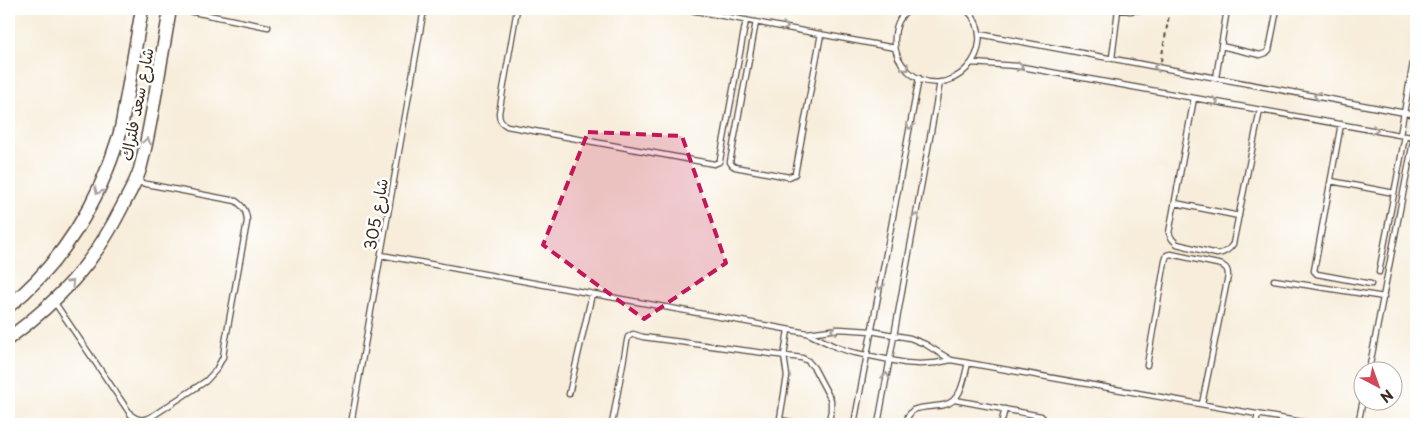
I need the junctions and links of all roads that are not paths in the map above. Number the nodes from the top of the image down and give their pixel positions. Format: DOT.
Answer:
graph roads {
  1 [pos="142,9"];
  2 [pos="170,9"];
  3 [pos="178,9"];
  4 [pos="424,9"];
  5 [pos="517,9"];
  6 [pos="686,9"];
  7 [pos="859,9"];
  8 [pos="876,9"];
  9 [pos="908,9"];
  10 [pos="966,9"];
  11 [pos="1117,9"];
  12 [pos="1144,9"];
  13 [pos="1227,9"];
  14 [pos="1277,9"];
  15 [pos="746,20"];
  16 [pos="756,22"];
  17 [pos="268,27"];
  18 [pos="821,34"];
  19 [pos="979,34"];
  20 [pos="1221,46"];
  21 [pos="1416,46"];
  22 [pos="895,48"];
  23 [pos="1112,58"];
  24 [pos="972,63"];
  25 [pos="918,78"];
  26 [pos="1216,78"];
  27 [pos="940,82"];
  28 [pos="1194,98"];
  29 [pos="1260,110"];
  30 [pos="1404,112"];
  31 [pos="1416,115"];
  32 [pos="1341,124"];
  33 [pos="1402,135"];
  34 [pos="1415,138"];
  35 [pos="1331,181"];
  36 [pos="135,182"];
  37 [pos="1394,194"];
  38 [pos="1175,203"];
  39 [pos="1239,216"];
  40 [pos="381,255"];
  41 [pos="1378,272"];
  42 [pos="1274,280"];
  43 [pos="1371,284"];
  44 [pos="592,294"];
  45 [pos="1384,297"];
  46 [pos="54,301"];
  47 [pos="9,306"];
  48 [pos="788,330"];
  49 [pos="871,330"];
  50 [pos="807,333"];
  51 [pos="895,335"];
  52 [pos="9,338"];
  53 [pos="784,356"];
  54 [pos="867,356"];
  55 [pos="889,360"];
  56 [pos="951,360"];
  57 [pos="1371,360"];
  58 [pos="968,363"];
  59 [pos="1147,365"];
  60 [pos="568,394"];
  61 [pos="955,400"];
  62 [pos="1202,404"];
  63 [pos="1005,409"];
  64 [pos="1361,410"];
  65 [pos="1258,414"];
  66 [pos="780,422"];
  67 [pos="351,424"];
  68 [pos="612,424"];
  69 [pos="803,424"];
  70 [pos="828,424"];
  71 [pos="854,424"];
  72 [pos="878,424"];
  73 [pos="907,424"];
  74 [pos="1001,424"];
  75 [pos="1043,424"];
  76 [pos="1256,424"];
  77 [pos="1312,424"];
  78 [pos="1358,424"];
  1 -- 47 [label="street, شارع سعد فلتراك, one-way"];
  36 -- 2 [label="street, شارع سعد فلتراك, one-way"];
  3 -- 17 [label="lane"];
  4 -- 40 [label="lane, شارع 305"];
  5 -- 15 [label="lane"];
  6 -- 15 [label="lane"];
  7 -- 8 [label="lane"];
  9 -- 22 [label="lane"];
  10 -- 19 [label="lane"];
  11 -- 12 [label="lane"];
  11 -- 23 [label="lane"];
  13 -- 20 [label="lane"];
  14 -- 20 [label="lane"];
  15 -- 16 [label="lane"];
  16 -- 18 [label="lane, one-way"];
  16 -- 18 [label="lane"];
  18 -- 22 [label="lane"];
  19 -- 23 [label="lane"];
  19 -- 24 [label="lane"];
  20 -- 26 [label="lane"];
  21 -- 30 [label="lane"];
  22 -- 25 [label="lane, one-way"];
  26 -- 23 [label="lane, one-way"];
  24 -- 27 [label="lane"];
  24 -- 28 [label="lane, one-way"];
  25 -- 27 [label="lane"];
  25 -- 49 [label="lane, one-way"];
  30 -- 26 [label="lane, one-way"];
  51 -- 27 [label="lane, one-way"];
  28 -- 29 [label="lane, one-way"];
  28 -- 38 [label="lane"];
  29 -- 32 [label="lane"];
  29 -- 39 [label="lane"];
  30 -- 31 [label="lane"];
  30 -- 33 [label="lane"];
  32 -- 33 [label="lane, one-way"];
  32 -- 35 [label="lane"];
  33 -- 34 [label="lane"];
  33 -- 37 [label="lane"];
  34 -- 45 [label="lane"];
  35 -- 37 [label="lane"];
  35 -- 43 [label="lane"];
  46 -- 36 [label="street, شارع سعد فلتراك, one-way"];
  36 -- 46 [label="lane"];
  37 -- 41 [label="lane"];
  38 -- 39 [label="lane"];
  38 -- 39 [label="lane"];
  40 -- 44 [label="lane"];
  40 -- 67 [label="lane, شارع 305"];
  42 -- 45 [label="lane"];
  44 -- 48 [label="lane"];
  44 -- 60 [label="lane"];
  45 -- 57 [label="lane"];
  46 -- 52 [label="street, شارع سعد فلتراك"];
  48 -- 50 [label="lane"];
  48 -- 53 [label="lane"];
  49 -- 50 [label="lane, one-way"];
  49 -- 51 [label="lane"];
  49 -- 54 [label="lane"];
  50 -- 54 [label="lane"];
  51 -- 55 [label="lane"];
  51 -- 56 [label="lane"];
  53 -- 66 [label="lane"];
  53 -- 68 [label="lane"];
  53 -- 70 [label="lane"];
  54 -- 55 [label="lane"];
  54 -- 71 [label="lane"];
  55 -- 56 [label="lane"];
  72 -- 55 [label="lane, one-way"];
  56 -- 58 [label="lane"];
  58 -- 61 [label="lane"];
  58 -- 62 [label="lane"];
  59 -- 62 [label="lane"];
  61 -- 63 [label="lane"];
  61 -- 73 [label="lane"];
  62 -- 65 [label="lane"];
  63 -- 74 [label="lane"];
  63 -- 75 [label="lane"];
  64 -- 78 [label="lane"];
  65 -- 76 [label="lane"];
  65 -- 77 [label="lane"];
  66 -- 69 [label="lane"];
}
